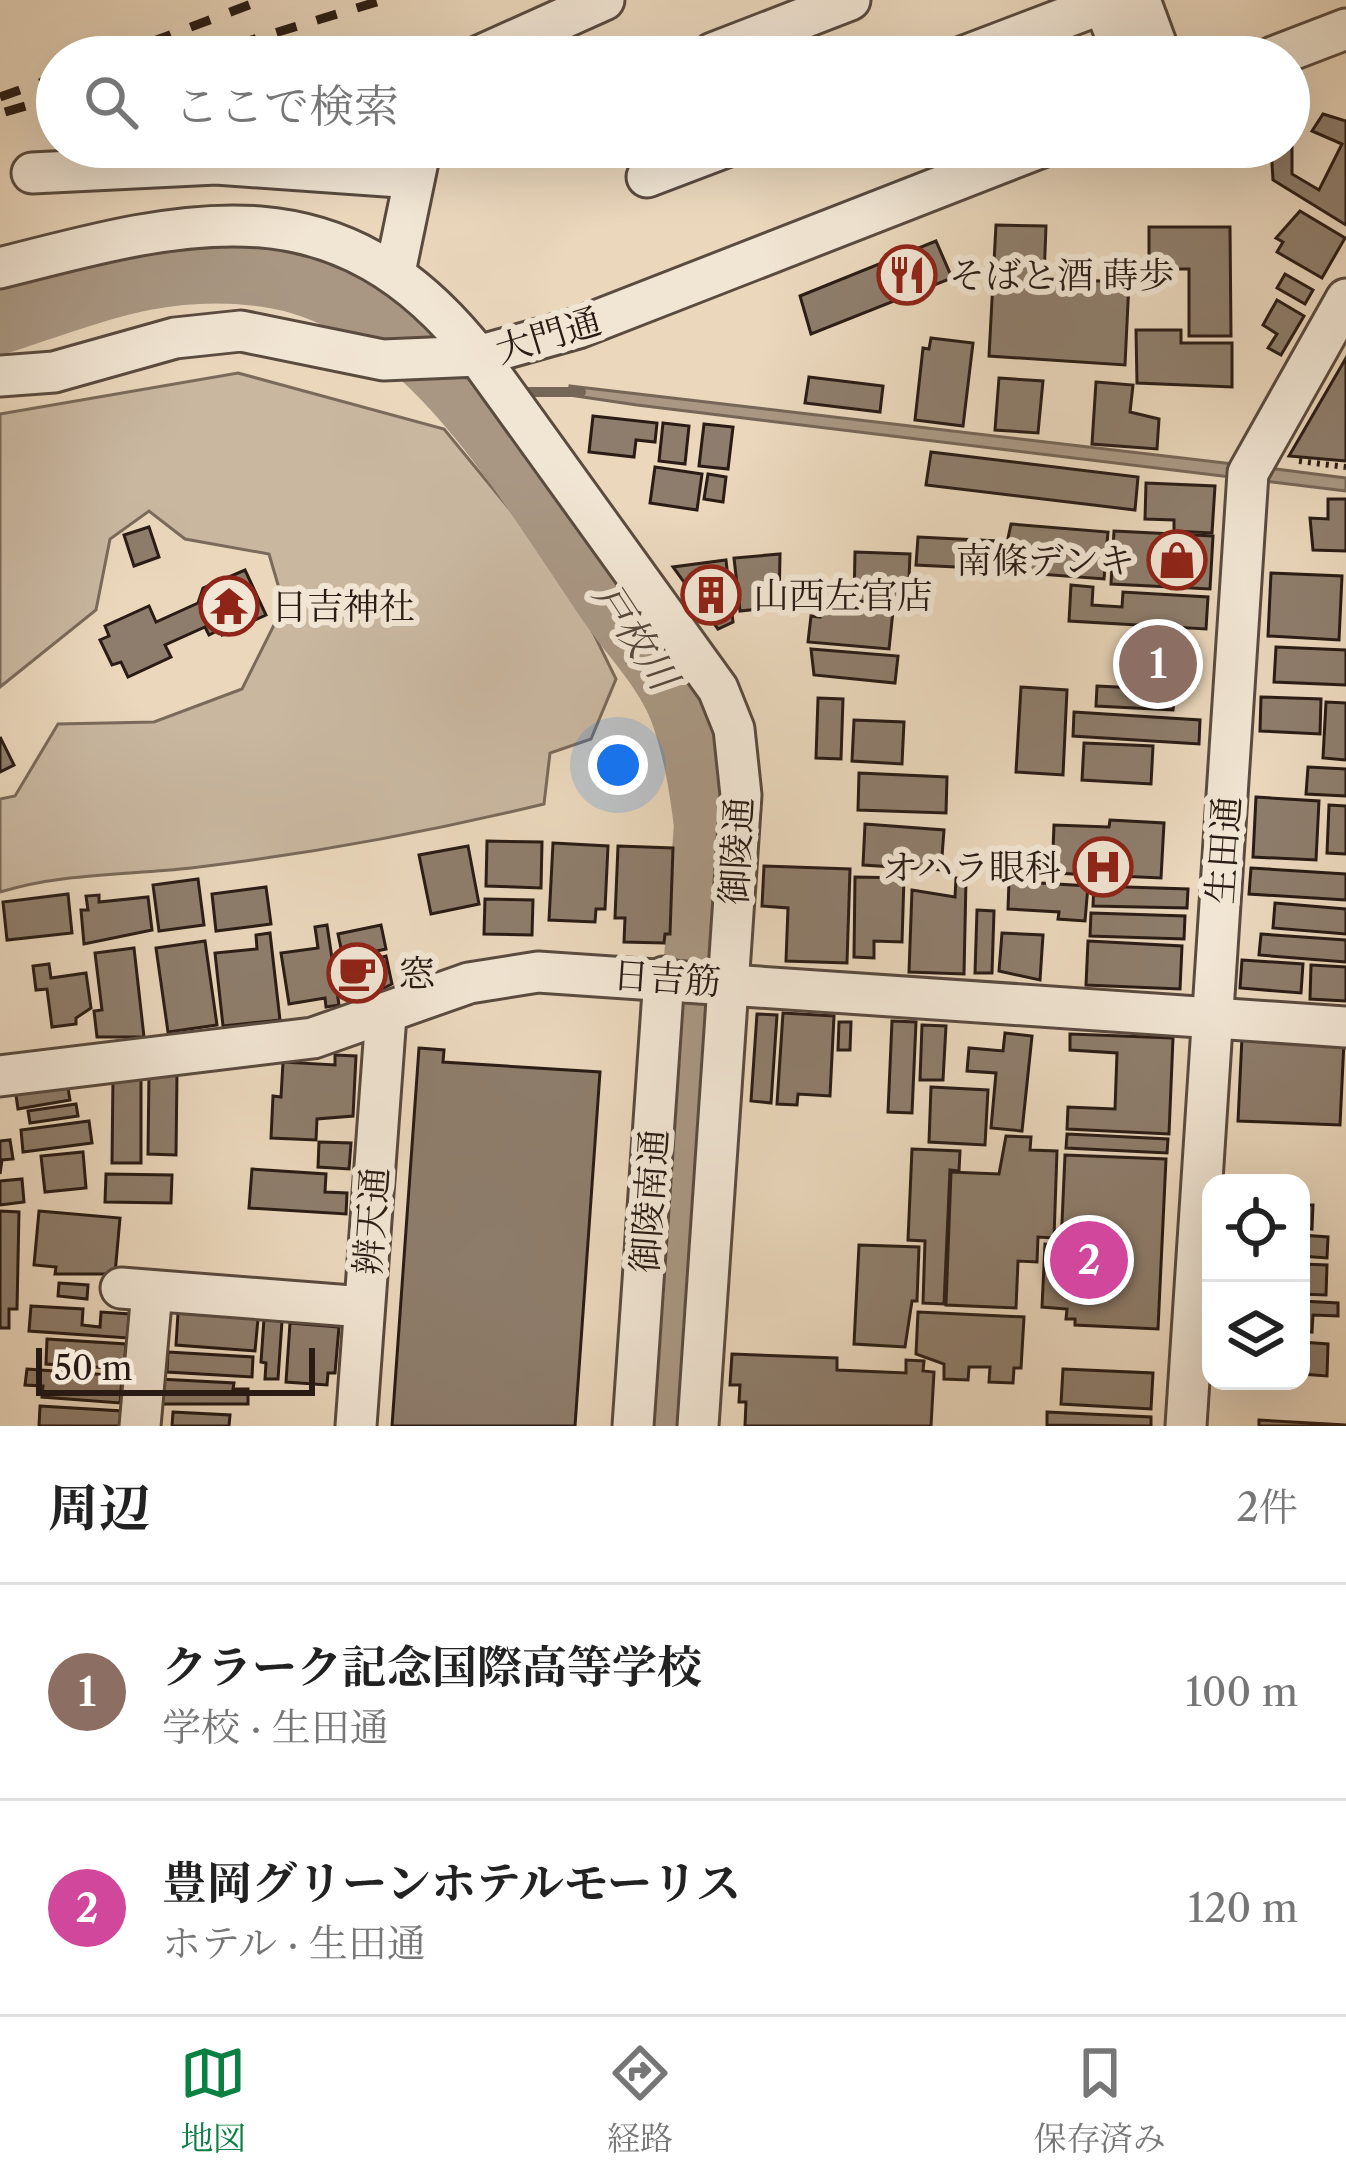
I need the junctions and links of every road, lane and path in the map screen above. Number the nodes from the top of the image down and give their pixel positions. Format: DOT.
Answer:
graph roads {
  1 [pos="604,0"];
  2 [pos="850,0"];
  3 [pos="1114,1"];
  4 [pos="1346,28"];
  5 [pos="524,36"];
  6 [pos="755,36"];
  7 [pos="1019,36"];
  8 [pos="1120,36"];
  9 [pos="1143,36"];
  10 [pos="1310,42"];
  11 [pos="134,168"];
  12 [pos="417,168"];
  13 [pos="670,168"];
  14 [pos="988,168"];
  15 [pos="32,173"];
  16 [pos="647,177"];
  17 [pos="0,268"];
  18 [pos="395,272"];
  19 [pos="1345,303"];
  20 [pos="478,356"];
  21 [pos="0,376"];
  22 [pos="669,977"];
  23 [pos="723,981"];
  24 [pos="386,1015"];
  25 [pos="1213,1015"];
  26 [pos="1346,1027"];
  27 [pos="0,1076"];
  28 [pos="364,1307"];
  29 [pos="140,1426"];
  30 [pos="356,1426"];
  31 [pos="633,1426"];
  32 [pos="698,1426"];
  33 [pos="1186,1426"];
  1 -- 5 [label="street"];
  2 -- 6 [label="street"];
  3 -- 7 [label="street"];
  3 -- 8 [label="street"];
  3 -- 9 [label="street"];
  4 -- 10 [label="street"];
  11 -- 15 [label="street"];
  12 -- 18 [label="street"];
  13 -- 16 [label="street"];
  14 -- 20 [label="street, 大門通"];
  17 -- 18 [label="street, 大門通"];
  18 -- 20 [label="street, 大門通"];
  19 -- 25 [label="street, 生田通"];
  20 -- 21 [label="street"];
  20 -- 23 [label="street, 御陵通"];
  22 -- 23 [label="street, 日吉筋"];
  22 -- 24 [label="street, 日吉筋"];
  22 -- 31 [label="street, 御陵南通"];
  23 -- 25 [label="street, 日吉筋"];
  23 -- 32 [label="street, 御陵通"];
  24 -- 27 [label="street, 日吉筋"];
  24 -- 28 [label="street, 辨天通"];
  25 -- 26 [label="street, 日吉筋"];
  25 -- 33 [label="street, 生田通"];
  28 -- 29 [label="street"];
  28 -- 30 [label="street, 辨天通"];
}
